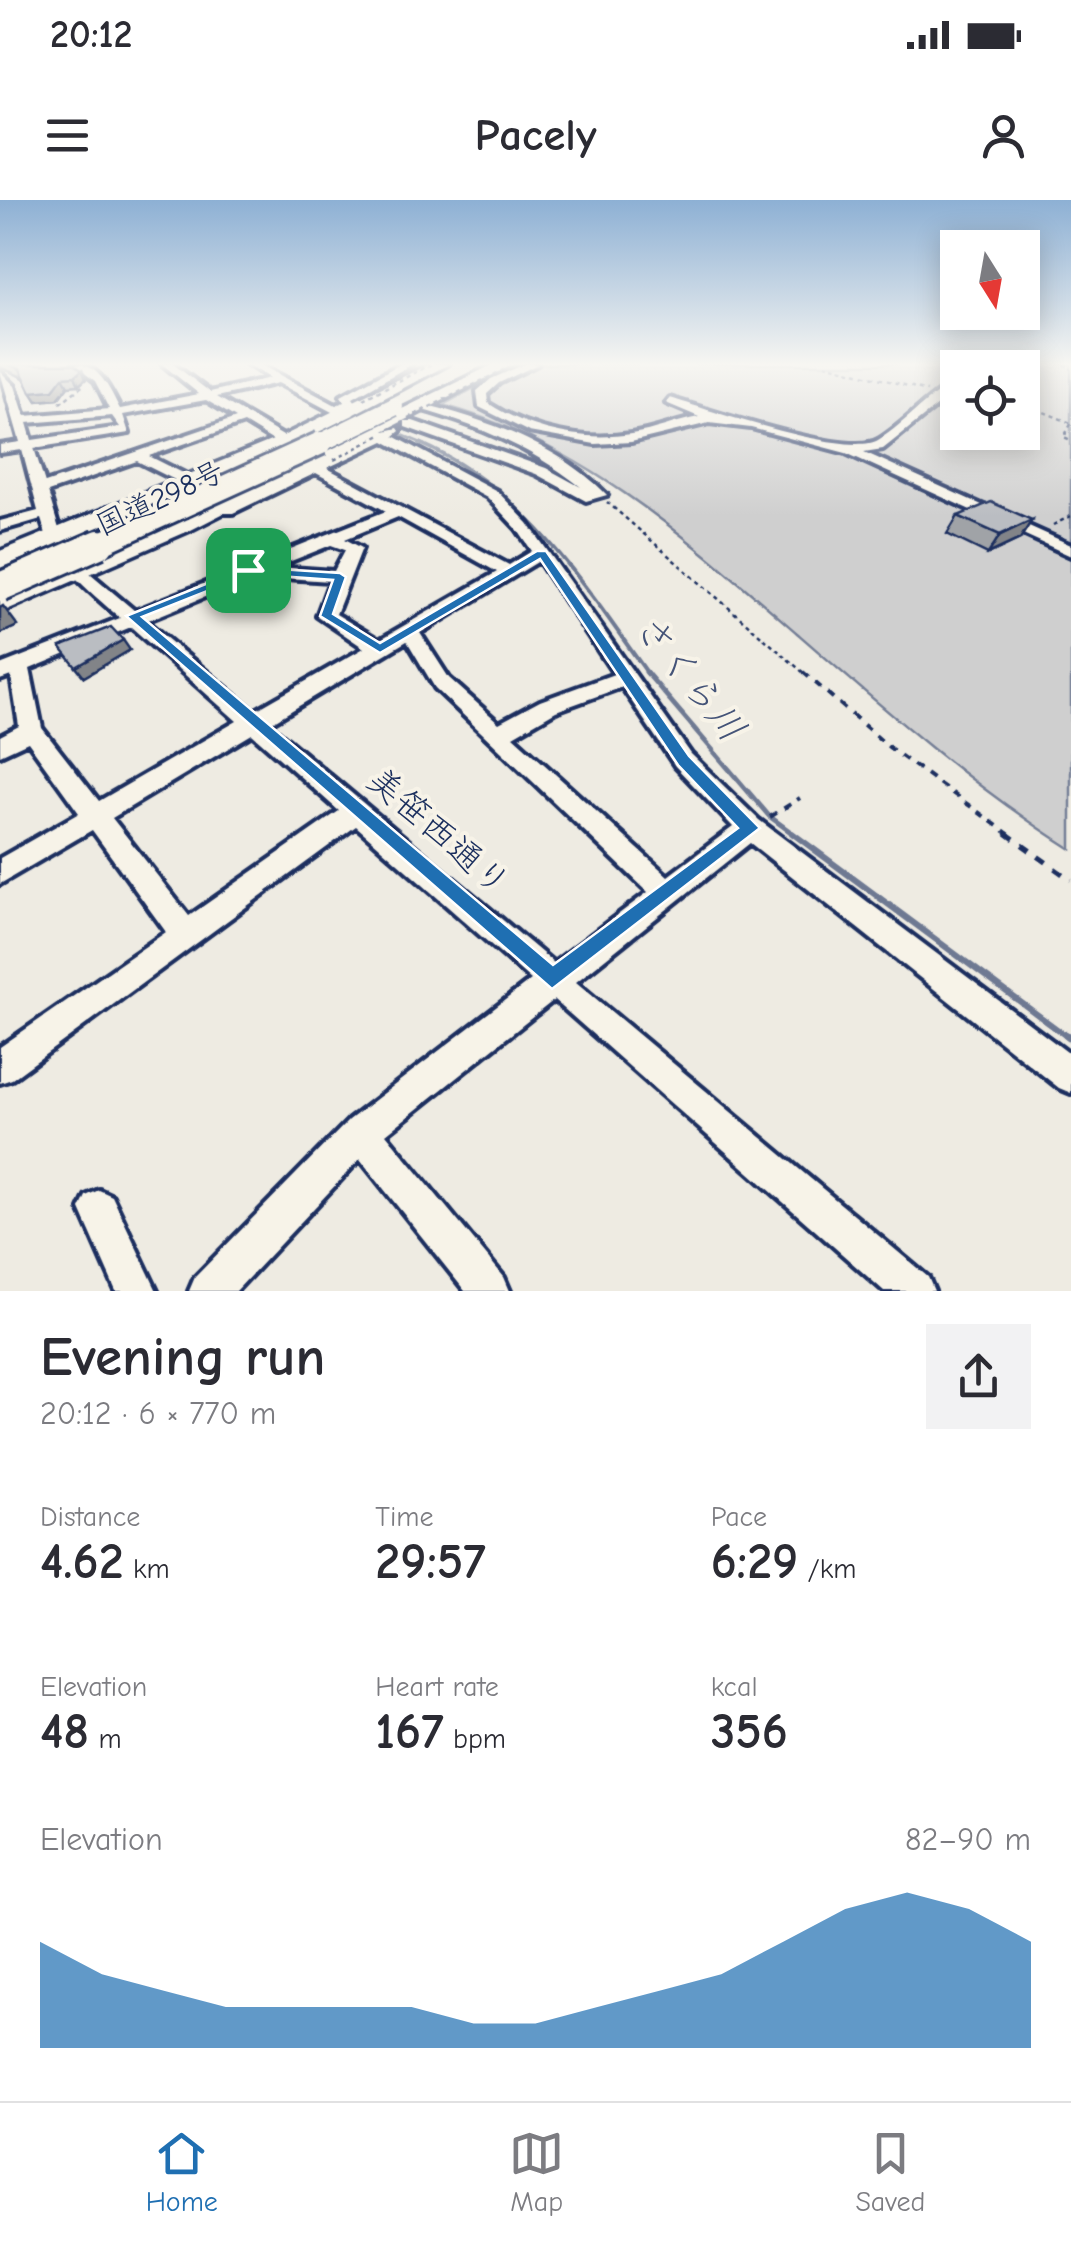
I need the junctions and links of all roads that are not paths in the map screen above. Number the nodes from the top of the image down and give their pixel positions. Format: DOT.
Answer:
graph roads {
  1 [pos="18,415"];
  2 [pos="89,415"];
  3 [pos="119,415"];
  4 [pos="240,415"];
  5 [pos="324,415"];
  6 [pos="330,415"];
  7 [pos="377,415"];
  8 [pos="379,415"];
  9 [pos="383,415"];
  10 [pos="410,415"];
  11 [pos="412,415"];
  12 [pos="705,415"];
  13 [pos="917,415"];
  14 [pos="500,416"];
  15 [pos="245,418"];
  16 [pos="714,419"];
  17 [pos="20,420"];
  18 [pos="399,422"];
  19 [pos="485,423"];
  20 [pos="125,430"];
  21 [pos="279,439"];
  22 [pos="26,444"];
  23 [pos="0,449"];
  24 [pos="157,450"];
  25 [pos="849,450"];
  26 [pos="315,452"];
  27 [pos="138,456"];
  28 [pos="184,479"];
  29 [pos="398,512"];
  30 [pos="48,517"];
  31 [pos="183,525"];
  32 [pos="0,526"];
  33 [pos="328,539"];
  34 [pos="1071,551"];
  35 [pos="542,553"];
  36 [pos="0,563"];
  37 [pos="248,570"];
  38 [pos="78,572"];
  39 [pos="510,572"];
  40 [pos="0,576"];
  41 [pos="340,577"];
  42 [pos="0,587"];
  43 [pos="0,602"];
  44 [pos="133,616"];
  45 [pos="410,631"];
  46 [pos="380,649"];
  47 [pos="10,669"];
  48 [pos="624,678"];
  49 [pos="252,722"];
  50 [pos="31,730"];
  51 [pos="496,735"];
  52 [pos="0,746"];
  53 [pos="358,810"];
  54 [pos="95,815"];
  55 [pos="750,828"];
  56 [pos="0,872"];
  57 [pos="668,893"];
  58 [pos="185,934"];
  59 [pos="552,978"];
  60 [pos="0,1067"];
  61 [pos="1071,1076"];
  62 [pos="361,1132"];
  63 [pos="99,1209"];
  64 [pos="137,1291"];
  65 [pos="209,1291"];
  66 [pos="490,1291"];
  67 [pos="914,1291"];
  1 -- 17 [label="street, 美笹西通り"];
  2 -- 17 [label="street"];
  3 -- 20 [label="street"];
  4 -- 15 [label="street"];
  5 -- 30 [label="highway, 国道298号"];
  6 -- 21 [label="street"];
  7 -- 26 [label="highway, bridge"];
  8 -- 18 [label="street"];
  9 -- 26 [label="highway, bridge"];
  10 -- 18 [label="highway"];
  11 -- 18 [label="highway, 国道298号"];
  12 -- 16 [label="street"];
  13 -- 25 [label="street"];
  14 -- 16 [label="street"];
  14 -- 19 [label="street"];
  15 -- 21 [label="street"];
  15 -- 24 [label="street"];
  16 -- 25 [label="street"];
  17 -- 22 [label="street, 美笹西通り"];
  18 -- 19 [label="street"];
  18 -- 19 [label="street"];
  18 -- 26 [label="street"];
  18 -- 31 [label="highway, 国道298号"];
  18 -- 35 [label="street"];
  20 -- 22 [label="street"];
  20 -- 24 [label="street"];
  21 -- 28 [label="street"];
  22 -- 23 [label="street"];
  22 -- 30 [label="street, 美笹西通り"];
  24 -- 27 [label="street"];
  25 -- 34 [label="street"];
  26 -- 29 [label="street"];
  26 -- 31 [label="street"];
  26 -- 36 [label="highway"];
  26 -- 40 [label="highway"];
  26 -- 42 [label="highway, bridge"];
  26 -- 43 [label="highway, bridge"];
  27 -- 28 [label="street"];
  27 -- 30 [label="street"];
  28 -- 30 [label="street"];
  29 -- 33 [label="street"];
  29 -- 39 [label="street"];
  30 -- 32 [label="street"];
  30 -- 36 [label="highway, 国道298号"];
  30 -- 38 [label="street, 美笹西通り"];
  31 -- 38 [label="highway, 国道298号"];
  33 -- 37 [label="street"];
  33 -- 41 [label="street"];
  35 -- 39 [label="street"];
  35 -- 48 [label="street"];
  37 -- 41 [label="street"];
  37 -- 44 [label="street"];
  38 -- 43 [label="highway, 国道298号"];
  38 -- 44 [label="street, 美笹西通り"];
  39 -- 45 [label="street"];
  41 -- 46 [label="street"];
  44 -- 47 [label="street"];
  44 -- 49 [label="street, 美笹西通り"];
  45 -- 46 [label="street"];
  45 -- 51 [label="street"];
  46 -- 49 [label="street"];
  47 -- 50 [label="street"];
  48 -- 51 [label="street"];
  48 -- 55 [label="street"];
  49 -- 53 [label="street, 美笹西通り"];
  49 -- 54 [label="street"];
  50 -- 52 [label="street"];
  50 -- 54 [label="street"];
  51 -- 57 [label="street"];
  53 -- 58 [label="street"];
  53 -- 59 [label="street, 美笹西通り"];
  54 -- 56 [label="street"];
  54 -- 58 [label="street"];
  55 -- 57 [label="street"];
  55 -- 61 [label="street"];
  57 -- 59 [label="street"];
  58 -- 60 [label="street"];
  59 -- 62 [label="street"];
  59 -- 67 [label="street, 美笹西通り"];
  62 -- 65 [label="street"];
  62 -- 66 [label="street"];
  63 -- 64 [label="street"];
}
